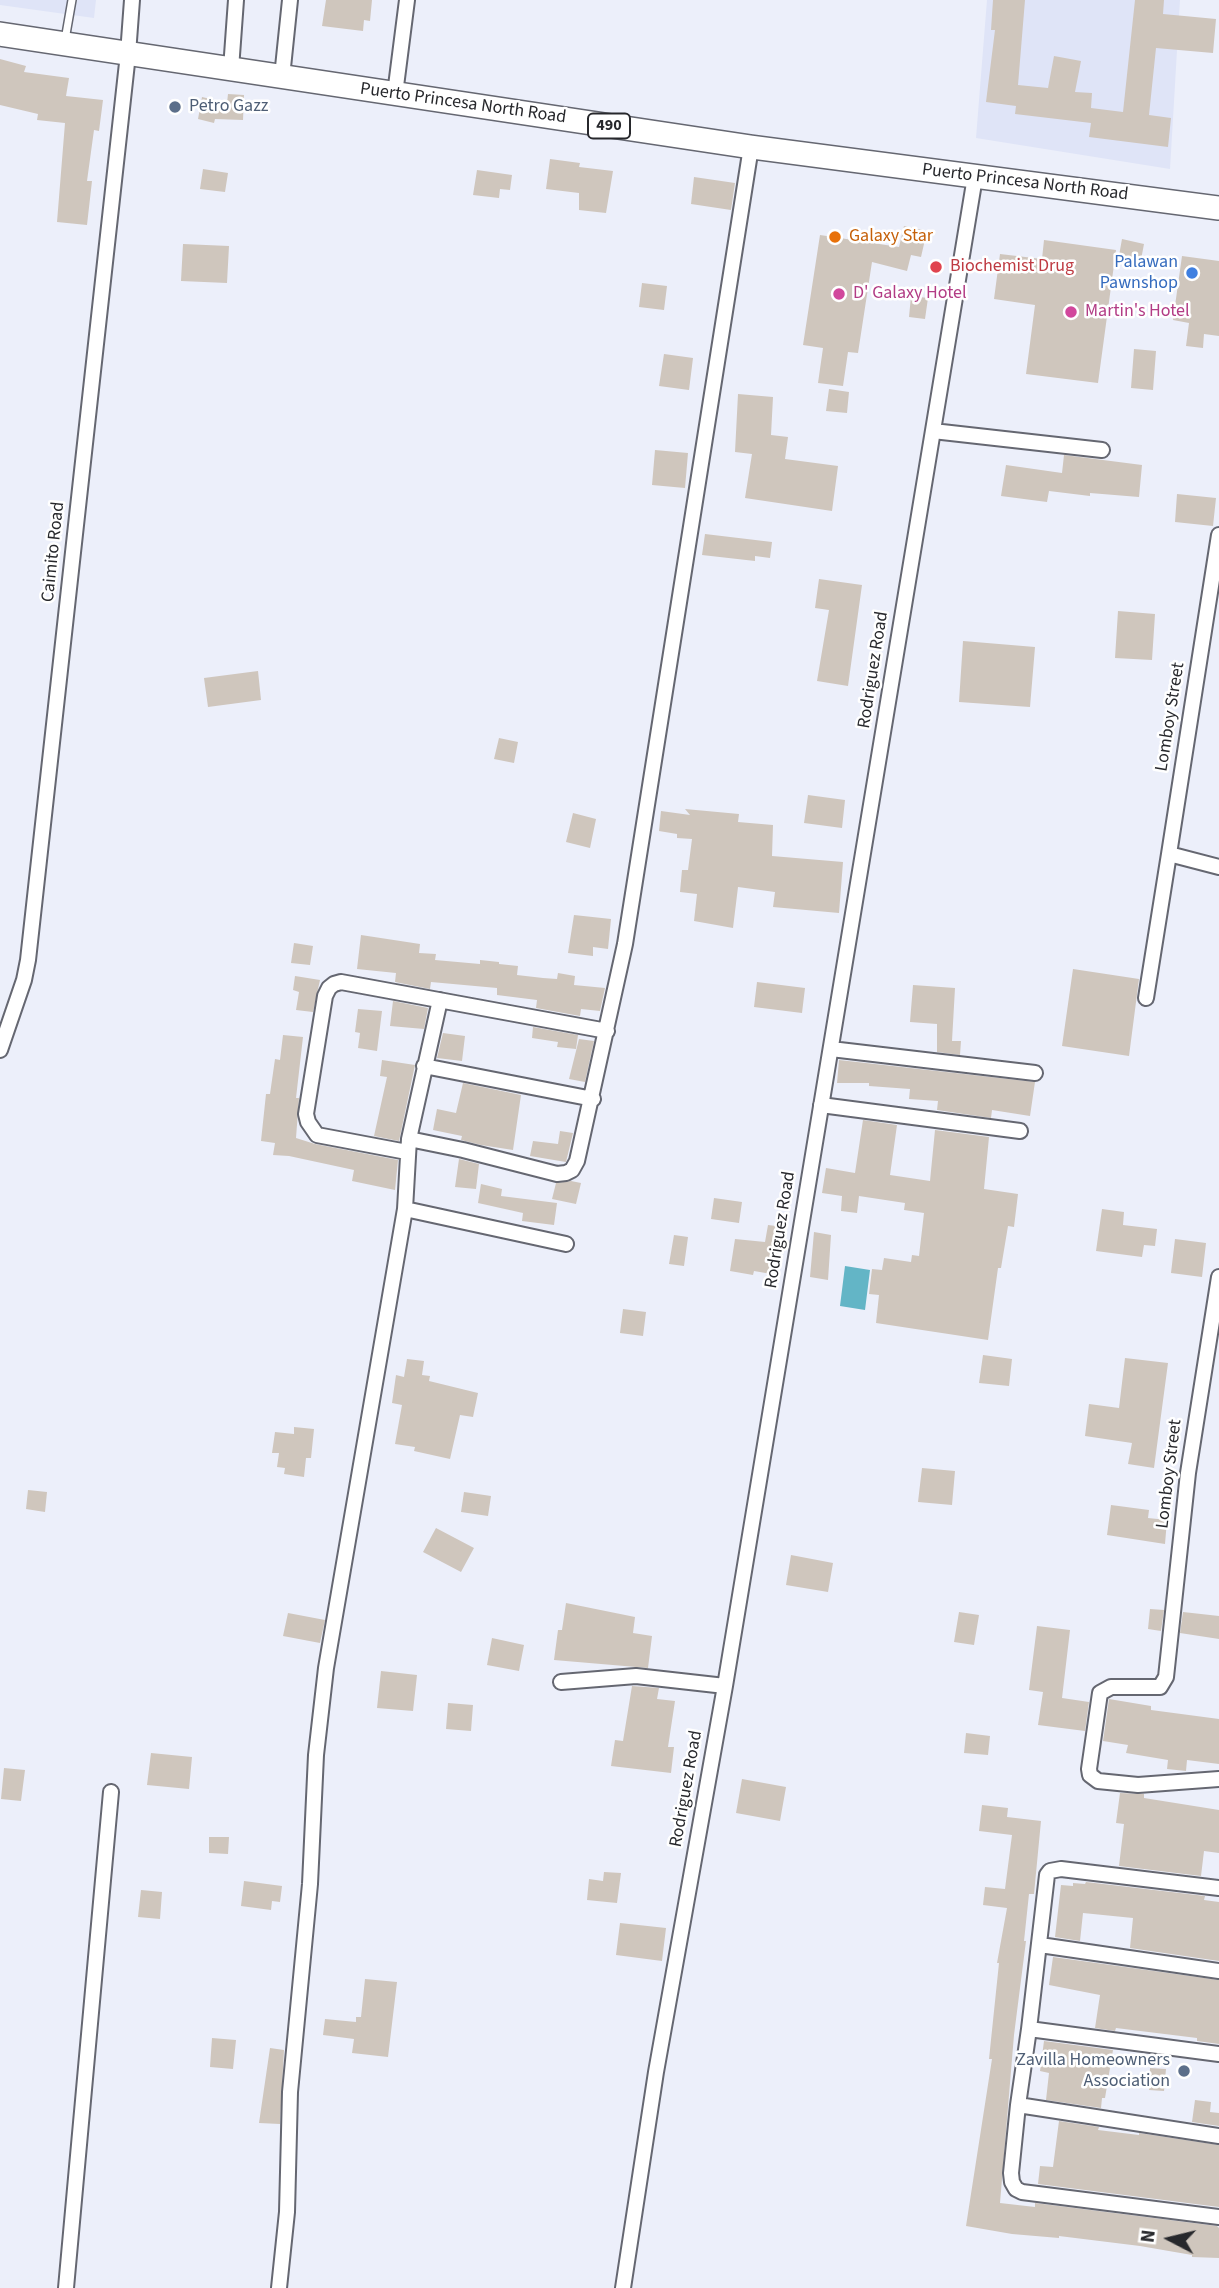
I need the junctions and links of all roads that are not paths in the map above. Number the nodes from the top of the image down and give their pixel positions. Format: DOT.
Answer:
graph roads {
  1 [pos="72,0"];
  2 [pos="132,0"];
  3 [pos="236,0"];
  4 [pos="290,0"];
  5 [pos="408,0"];
  6 [pos="0,34"];
  7 [pos="65,44"];
  8 [pos="128,54"];
  9 [pos="231,69"];
  10 [pos="282,77"];
  11 [pos="395,94"];
  12 [pos="751,147"];
  13 [pos="975,177"];
  14 [pos="1219,208"];
  15 [pos="933,430"];
  16 [pos="1102,450"];
  17 [pos="1219,535"];
  18 [pos="1169,854"];
  19 [pos="1219,867"];
  20 [pos="1146,998"];
  21 [pos="440,1000"];
  22 [pos="607,1031"];
  23 [pos="831,1049"];
  24 [pos="0,1051"];
  25 [pos="424,1066"];
  26 [pos="1035,1073"];
  27 [pos="593,1100"];
  28 [pos="821,1105"];
  29 [pos="1020,1131"];
  30 [pos="408,1146"];
  31 [pos="405,1209"];
  32 [pos="566,1244"];
  33 [pos="1219,1277"];
  34 [pos="1217,1304"];
  35 [pos="561,1682"];
  36 [pos="725,1686"];
  37 [pos="1219,1779"];
  38 [pos="111,1792"];
  39 [pos="1219,1888"];
  40 [pos="1040,1945"];
  41 [pos="1219,1971"];
  42 [pos="1029,2029"];
  43 [pos="1219,2054"];
  44 [pos="1017,2105"];
  45 [pos="1219,2136"];
  46 [pos="1219,2217"];
  47 [pos="66,2288"];
  48 [pos="279,2288"];
  49 [pos="623,2288"];
  1 -- 7 [label="lane"];
  2 -- 8 [label="street, Caimito Road"];
  3 -- 9 [label="street"];
  4 -- 10 [label="street"];
  5 -- 11 [label="street"];
  6 -- 7 [label="main road, Puerto Princesa North Road / 490"];
  7 -- 8 [label="main road, Puerto Princesa North Road / 490"];
  8 -- 9 [label="main road, Puerto Princesa North Road / 490"];
  8 -- 24 [label="street, Caimito Road"];
  9 -- 10 [label="main road, Puerto Princesa North Road / 490"];
  10 -- 11 [label="main road, Puerto Princesa North Road / 490"];
  11 -- 12 [label="main road, Puerto Princesa North Road / 490"];
  12 -- 13 [label="main road, Puerto Princesa North Road / 490"];
  12 -- 22 [label="street"];
  13 -- 14 [label="main road, Puerto Princesa North Road / 490"];
  13 -- 15 [label="street, Rodriguez Road"];
  15 -- 16 [label="street"];
  15 -- 23 [label="street, Rodriguez Road"];
  17 -- 18 [label="street, Lomboy Street"];
  18 -- 19 [label="street"];
  18 -- 20 [label="street, Lomboy Street"];
  21 -- 22 [label="street"];
  21 -- 25 [label="street"];
  21 -- 30 [label="street"];
  22 -- 27 [label="street"];
  23 -- 26 [label="street"];
  23 -- 28 [label="street, Rodriguez Road"];
  25 -- 27 [label="street"];
  25 -- 30 [label="street"];
  27 -- 30 [label="street"];
  28 -- 29 [label="street"];
  28 -- 36 [label="street, Rodriguez Road"];
  30 -- 31 [label="street"];
  31 -- 32 [label="street"];
  31 -- 48 [label="street"];
  33 -- 34 [label="street, Lomboy Street"];
  34 -- 37 [label="street, Lomboy Street"];
  35 -- 36 [label="street"];
  36 -- 49 [label="street, Rodriguez Road"];
  38 -- 47 [label="street"];
  39 -- 40 [label="street"];
  40 -- 41 [label="street"];
  40 -- 42 [label="street"];
  42 -- 43 [label="street"];
  42 -- 44 [label="street"];
  44 -- 45 [label="street"];
  44 -- 46 [label="street"];
}
